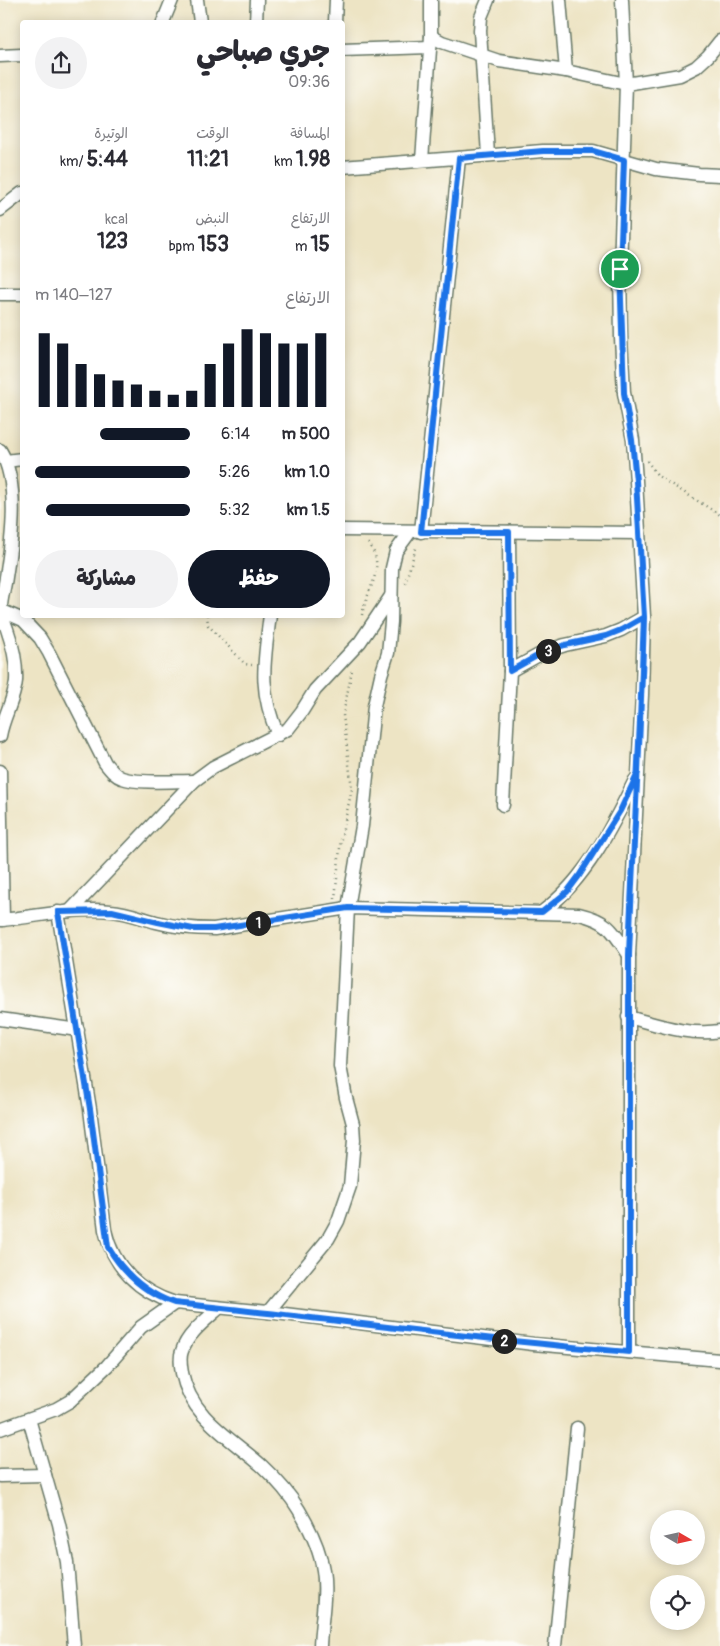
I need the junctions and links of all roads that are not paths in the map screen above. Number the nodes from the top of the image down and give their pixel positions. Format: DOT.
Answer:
graph roads {
  1 [pos="172,0"];
  2 [pos="197,0"];
  3 [pos="257,0"];
  4 [pos="336,0"];
  5 [pos="431,0"];
  6 [pos="488,0"];
  7 [pos="560,0"];
  8 [pos="622,0"];
  9 [pos="164,20"];
  10 [pos="200,20"];
  11 [pos="256,20"];
  12 [pos="335,20"];
  13 [pos="430,41"];
  14 [pos="720,41"];
  15 [pos="345,50"];
  16 [pos="481,54"];
  17 [pos="0,56"];
  18 [pos="20,56"];
  19 [pos="566,70"];
  20 [pos="626,84"];
  21 [pos="488,155"];
  22 [pos="459,158"];
  23 [pos="422,160"];
  24 [pos="624,160"];
  25 [pos="345,166"];
  26 [pos="720,175"];
  27 [pos="20,195"];
  28 [pos="0,210"];
  29 [pos="0,294"];
  30 [pos="20,294"];
  31 [pos="3,455"];
  32 [pos="20,459"];
  33 [pos="345,530"];
  34 [pos="416,532"];
  35 [pos="509,532"];
  36 [pos="639,533"];
  37 [pos="6,534"];
  38 [pos="391,596"];
  39 [pos="0,610"];
  40 [pos="644,617"];
  41 [pos="270,618"];
  42 [pos="510,671"];
  43 [pos="0,735"];
  44 [pos="278,735"];
  45 [pos="0,771"];
  46 [pos="638,773"];
  47 [pos="194,781"];
  48 [pos="502,805"];
  49 [pos="348,908"];
  50 [pos="64,912"];
  51 [pos="542,912"];
  52 [pos="2,920"];
  53 [pos="629,955"];
  54 [pos="628,1017"];
  55 [pos="0,1019"];
  56 [pos="78,1030"];
  57 [pos="720,1030"];
  58 [pos="174,1303"];
  59 [pos="219,1308"];
  60 [pos="268,1312"];
  61 [pos="629,1352"];
  62 [pos="720,1360"];
  63 [pos="29,1418"];
  64 [pos="577,1428"];
  65 [pos="0,1429"];
  66 [pos="45,1474"];
  67 [pos="0,1476"];
  68 [pos="74,1646"];
  69 [pos="320,1646"];
  70 [pos="555,1646"];
  1 -- 9 [label="street"];
  2 -- 10 [label="street"];
  3 -- 11 [label="street"];
  4 -- 12 [label="street"];
  5 -- 13 [label="street"];
  6 -- 16 [label="street"];
  7 -- 19 [label="street"];
  8 -- 20 [label="street"];
  13 -- 15 [label="street"];
  13 -- 16 [label="street"];
  13 -- 23 [label="street"];
  14 -- 20 [label="street"];
  16 -- 19 [label="street"];
  16 -- 21 [label="street"];
  17 -- 18 [label="street"];
  19 -- 20 [label="street"];
  20 -- 24 [label="street"];
  21 -- 22 [label="street"];
  21 -- 24 [label="street"];
  22 -- 23 [label="street"];
  22 -- 34 [label="street"];
  23 -- 25 [label="street"];
  24 -- 26 [label="street"];
  24 -- 36 [label="street"];
  27 -- 28 [label="street"];
  29 -- 30 [label="street"];
  31 -- 32 [label="street"];
  31 -- 37 [label="street"];
  33 -- 34 [label="street"];
  34 -- 35 [label="street"];
  34 -- 38 [label="street"];
  35 -- 36 [label="street"];
  35 -- 42 [label="street"];
  36 -- 40 [label="street"];
  37 -- 39 [label="street"];
  38 -- 44 [label="street"];
  38 -- 49 [label="street"];
  39 -- 43 [label="street"];
  39 -- 47 [label="street"];
  40 -- 42 [label="street"];
  40 -- 46 [label="street"];
  41 -- 44 [label="street"];
  42 -- 48 [label="street"];
  44 -- 47 [label="street"];
  45 -- 52 [label="street"];
  46 -- 51 [label="street"];
  46 -- 53 [label="street"];
  47 -- 50 [label="street"];
  49 -- 50 [label="street"];
  49 -- 51 [label="street"];
  49 -- 60 [label="street"];
  50 -- 52 [label="street"];
  50 -- 56 [label="street"];
  51 -- 53 [label="street"];
  53 -- 54 [label="street"];
  54 -- 57 [label="street"];
  54 -- 61 [label="street"];
  55 -- 56 [label="street"];
  56 -- 58 [label="street"];
  58 -- 59 [label="street"];
  58 -- 63 [label="street"];
  59 -- 60 [label="street"];
  59 -- 69 [label="street"];
  60 -- 61 [label="street"];
  61 -- 62 [label="street"];
  63 -- 65 [label="street"];
  63 -- 66 [label="street"];
  64 -- 70 [label="street"];
  66 -- 67 [label="street"];
  66 -- 68 [label="street"];
}
